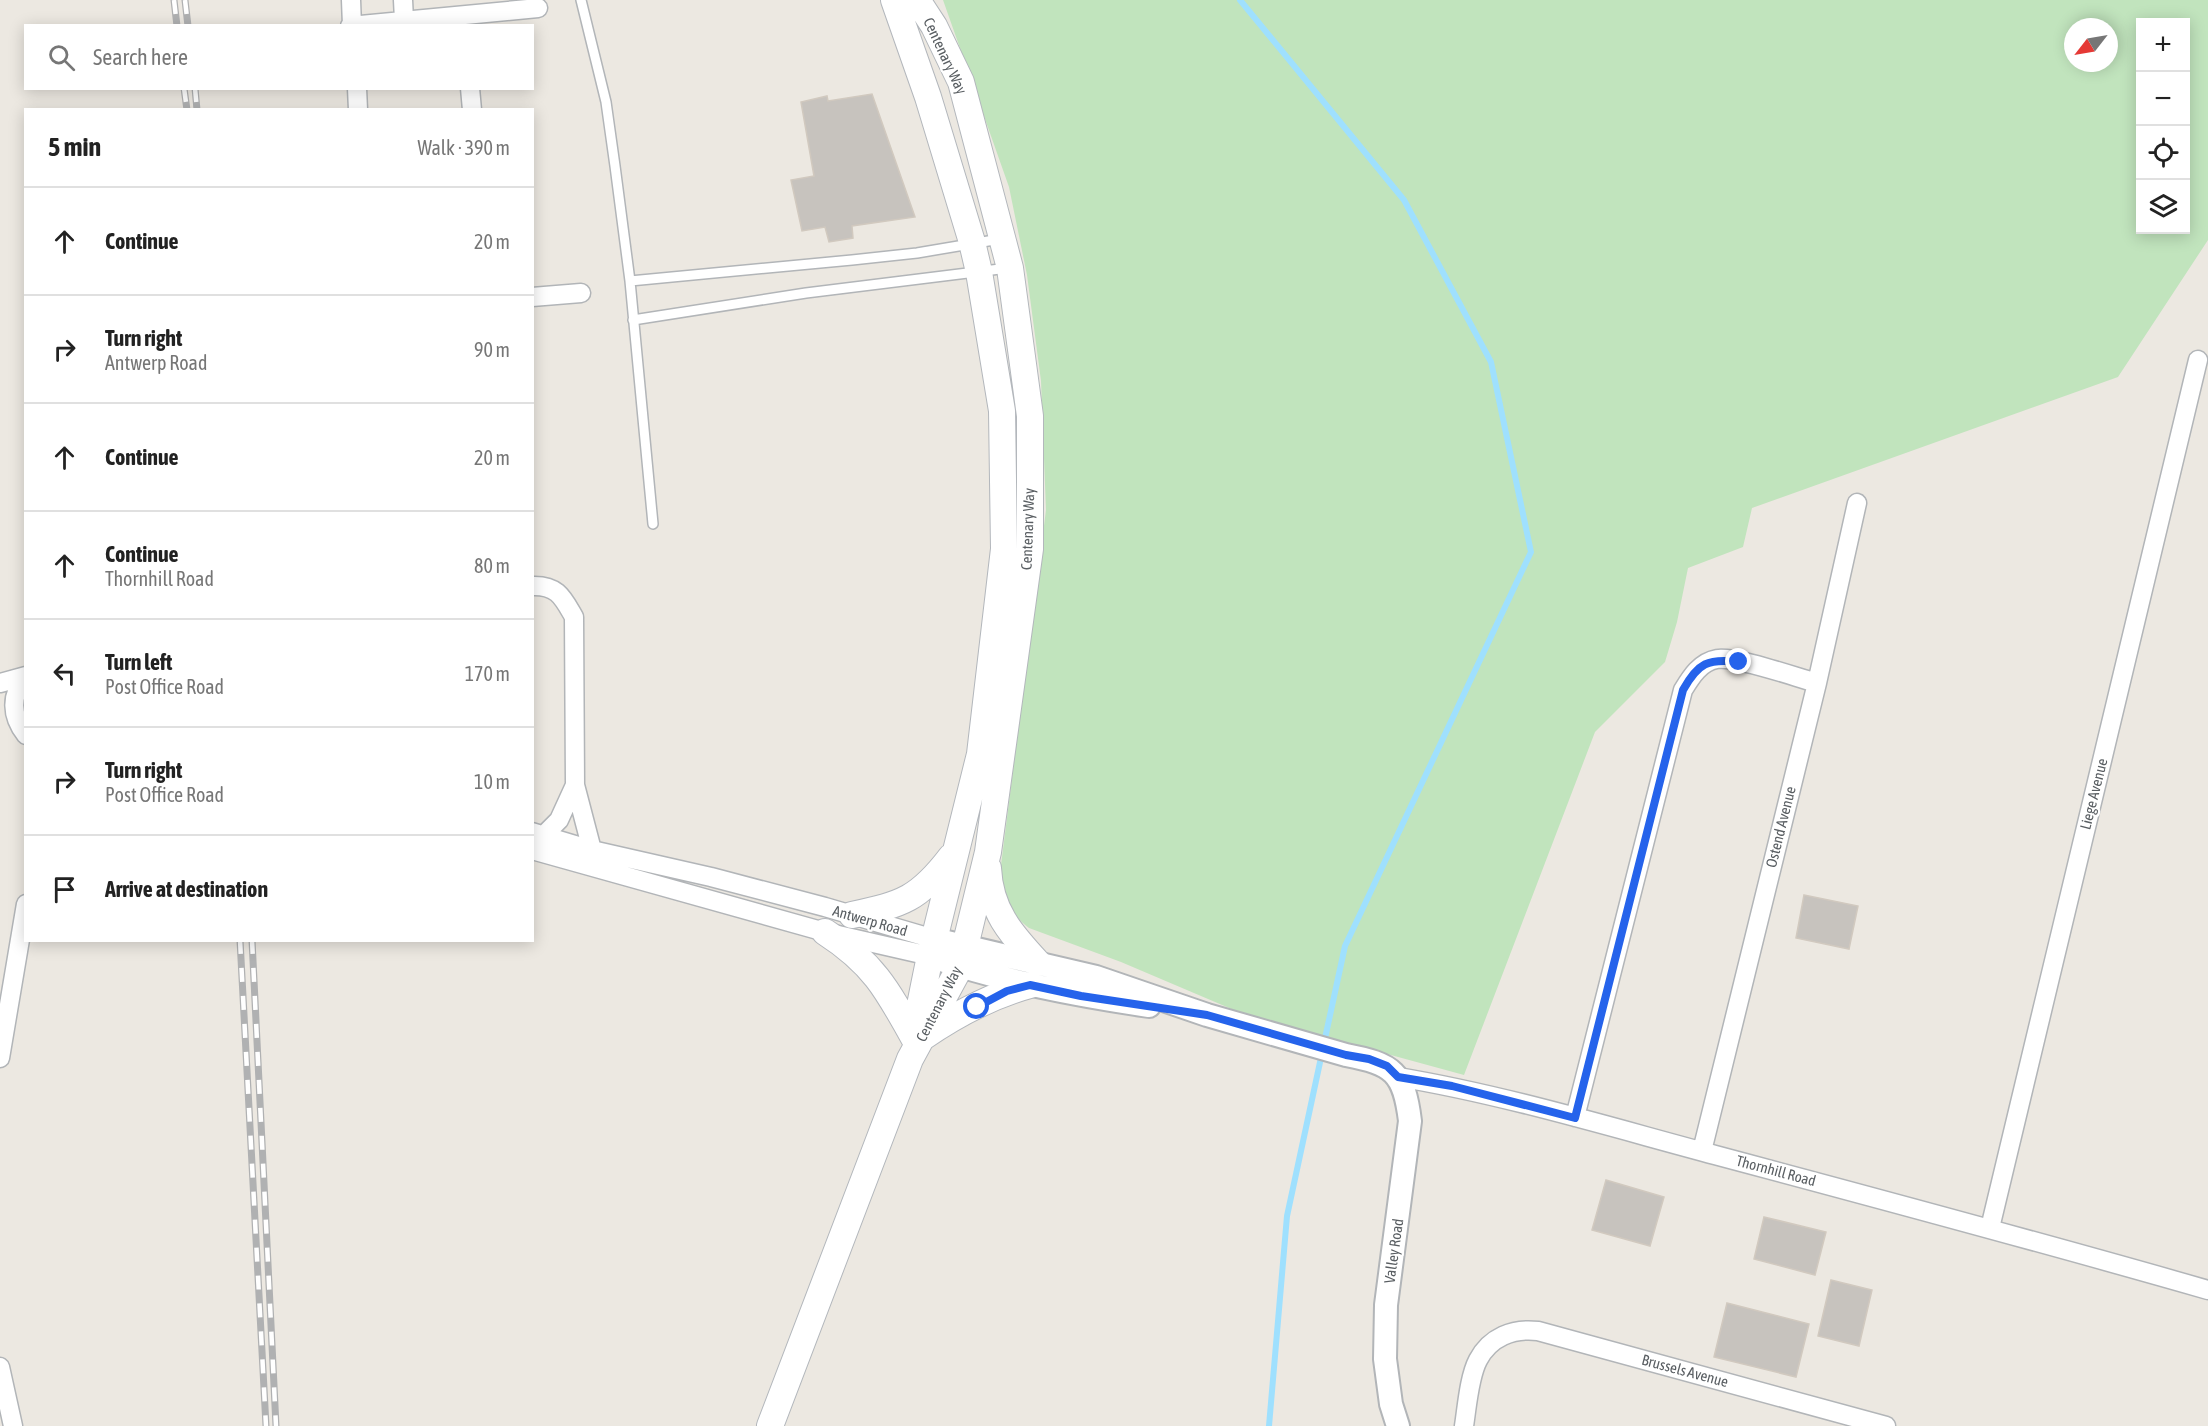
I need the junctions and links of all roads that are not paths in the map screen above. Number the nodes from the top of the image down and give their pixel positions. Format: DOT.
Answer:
graph roads {
  1 [pos="351,0"];
  2 [pos="403,0"];
  3 [pos="580,0"];
  4 [pos="894,0"];
  5 [pos="917,0"];
  6 [pos="538,8"];
  7 [pos="464,13"];
  8 [pos="404,20"];
  9 [pos="352,24"];
  10 [pos="362,24"];
  11 [pos="357,90"];
  12 [pos="470,90"];
  13 [pos="358,108"];
  14 [pos="472,108"];
  15 [pos="1004,239"];
  16 [pos="972,242"];
  17 [pos="1010,268"];
  18 [pos="979,272"];
  19 [pos="630,281"];
  20 [pos="581,293"];
  21 [pos="534,297"];
  22 [pos="633,320"];
  23 [pos="2199,360"];
  24 [pos="1857,503"];
  25 [pos="653,524"];
  26 [pos="534,586"];
  27 [pos="24,677"];
  28 [pos="24,679"];
  29 [pos="0,683"];
  30 [pos="1817,683"];
  31 [pos="0,706"];
  32 [pos="24,733"];
  33 [pos="575,785"];
  34 [pos="538,833"];
  35 [pos="592,850"];
  36 [pos="534,851"];
  37 [pos="956,851"];
  38 [pos="988,852"];
  39 [pos="852,915"];
  40 [pos="24,916"];
  41 [pos="825,932"];
  42 [pos="932,948"];
  43 [pos="963,957"];
  44 [pos="1034,974"];
  45 [pos="915,1045"];
  46 [pos="1346,1055"];
  47 [pos="0,1058"];
  48 [pos="1398,1077"];
  49 [pos="1575,1118"];
  50 [pos="1702,1151"];
  51 [pos="1990,1228"];
  52 [pos="2208,1290"];
  53 [pos="0,1367"];
  54 [pos="13,1426"];
  55 [pos="770,1426"];
  56 [pos="1398,1426"];
  57 [pos="1464,1426"];
  58 [pos="1886,1426"];
  1 -- 9 [label="street"];
  2 -- 8 [label="street"];
  3 -- 19 [label="lane"];
  4 -- 16 [label="main road, Centenary Way"];
  5 -- 15 [label="main road, Centenary Way"];
  6 -- 7 [label="street"];
  7 -- 8 [label="street"];
  8 -- 10 [label="street"];
  11 -- 13 [label="street"];
  12 -- 14 [label="street"];
  15 -- 16 [label="lane"];
  15 -- 17 [label="main road, Centenary Way"];
  16 -- 18 [label="main road, Centenary Way"];
  16 -- 19 [label="lane"];
  17 -- 18 [label="lane"];
  17 -- 38 [label="main road, Centenary Way"];
  18 -- 22 [label="lane"];
  18 -- 37 [label="main road, Centenary Way"];
  19 -- 22 [label="lane"];
  20 -- 21 [label="street"];
  22 -- 25 [label="lane"];
  23 -- 51 [label="street, Liege Avenue"];
  24 -- 30 [label="street, Ostend Avenue"];
  26 -- 33 [label="street"];
  27 -- 29 [label="street"];
  28 -- 32 [label="street"];
  30 -- 49 [label="street"];
  30 -- 50 [label="street, Ostend Avenue"];
  31 -- 32 [label="street"];
  33 -- 34 [label="street"];
  33 -- 35 [label="street"];
  34 -- 35 [label="street, Antwerp Road"];
  35 -- 39 [label="street, Antwerp Road"];
  36 -- 41 [label="street, Antwerp Road"];
  37 -- 39 [label="main road"];
  37 -- 42 [label="main road, Centenary Way"];
  38 -- 43 [label="main road, Centenary Way"];
  38 -- 44 [label="main road"];
  39 -- 42 [label="street, Antwerp Road"];
  40 -- 47 [label="street"];
  41 -- 42 [label="street, Antwerp Road"];
  41 -- 45 [label="main road"];
  42 -- 43 [label="street, Antwerp Road"];
  42 -- 45 [label="main road, Centenary Way"];
  43 -- 44 [label="street, Antwerp Road"];
  43 -- 45 [label="main road, Centenary Way"];
  44 -- 45 [label="main road"];
  44 -- 46 [label="street, Antwerp Road"];
  45 -- 55 [label="main road, Centenary Way"];
  46 -- 48 [label="street, Thornhill Road"];
  48 -- 49 [label="street, Thornhill Road"];
  48 -- 56 [label="street, Valley Road"];
  49 -- 50 [label="street, Thornhill Road"];
  50 -- 51 [label="street, Thornhill Road"];
  51 -- 52 [label="street, Thornhill Road"];
  53 -- 54 [label="street"];
  57 -- 58 [label="street, Brussels Avenue"];
}
